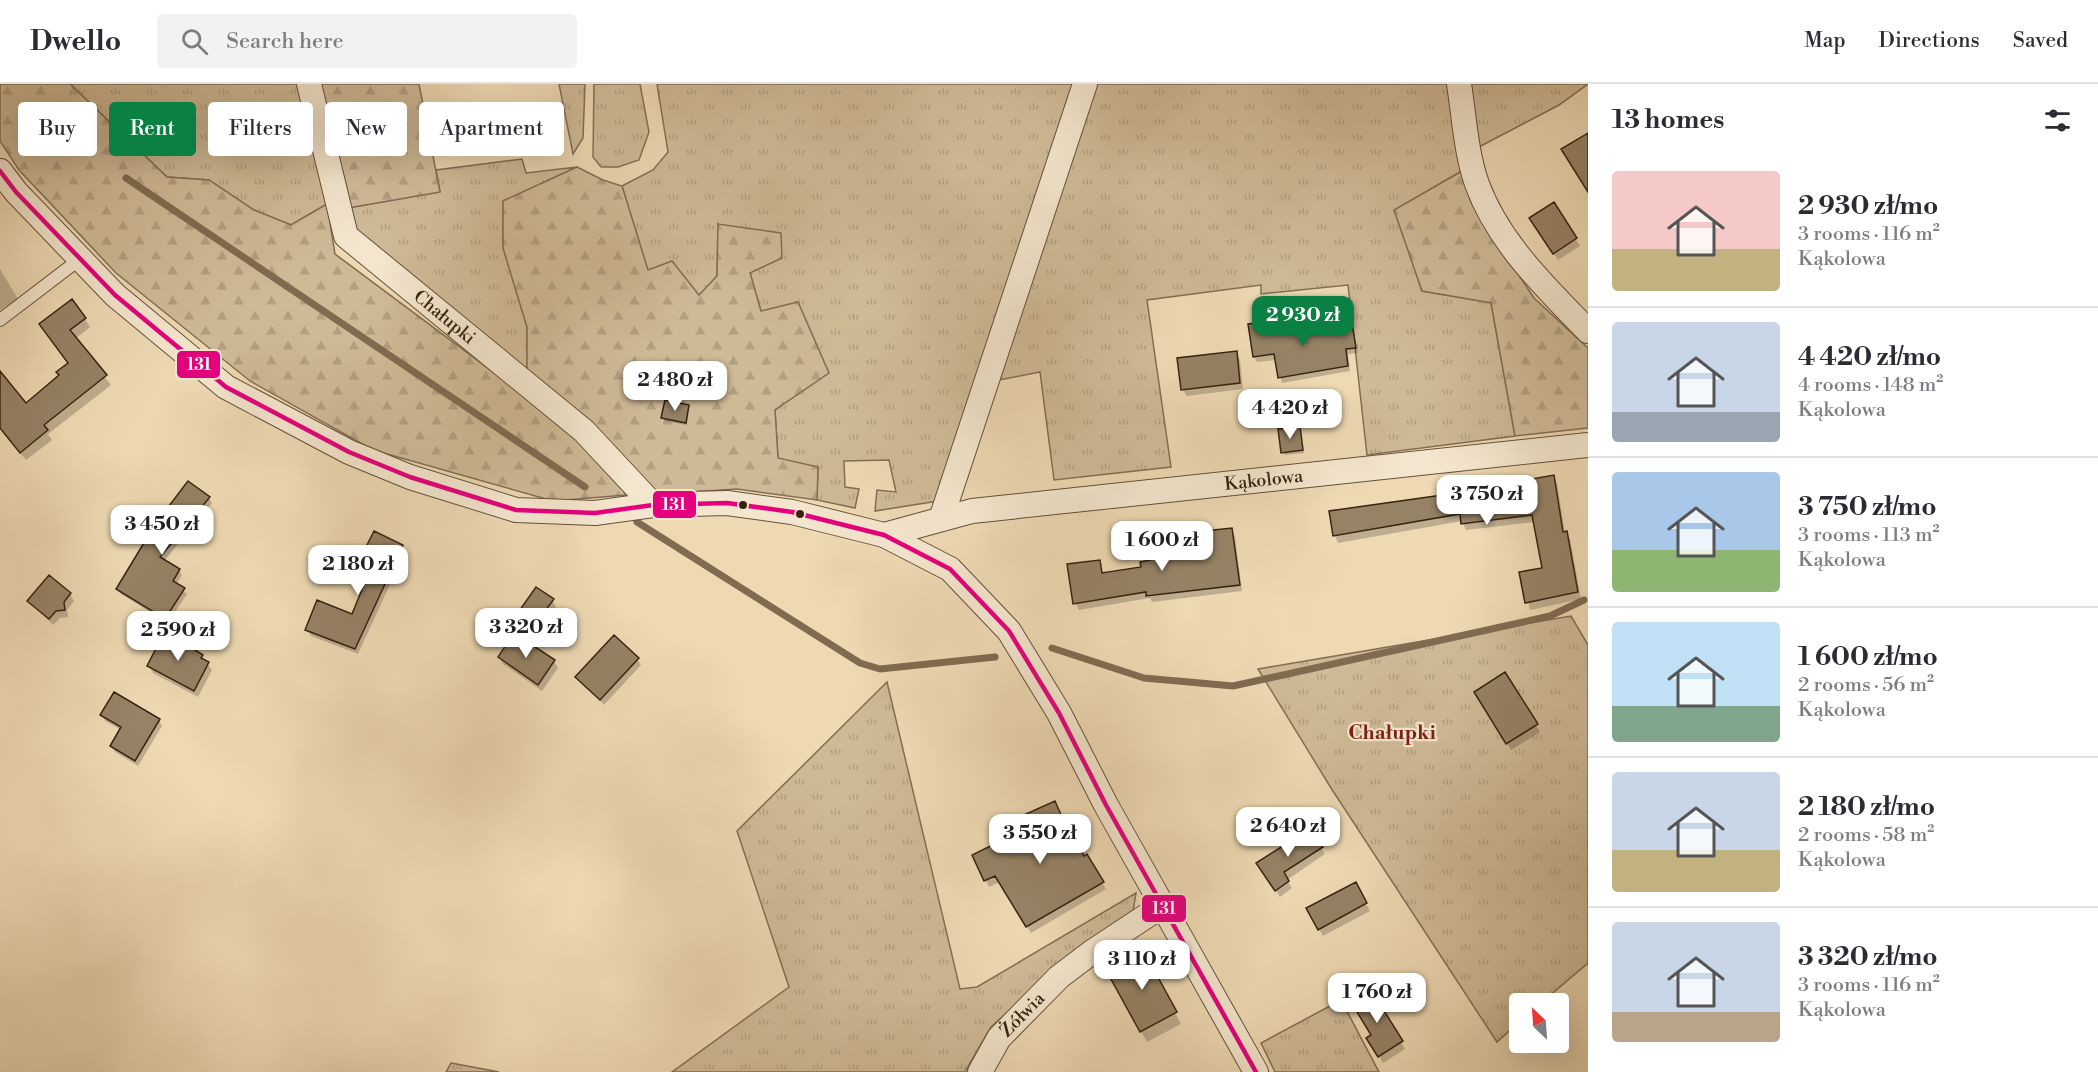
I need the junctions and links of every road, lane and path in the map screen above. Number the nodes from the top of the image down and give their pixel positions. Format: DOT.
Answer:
graph roads {
  1 [pos="309,84"];
  2 [pos="1085,84"];
  3 [pos="1459,84"];
  4 [pos="0,171"];
  5 [pos="80,259"];
  6 [pos="0,320"];
  7 [pos="1588,331"];
  8 [pos="1588,445"];
  9 [pos="653,505"];
  10 [pos="940,519"];
  11 [pos="884,535"];
  12 [pos="1163,905"];
  13 [pos="980,1072"];
  14 [pos="1256,1072"];
  1 -- 9 [label="street, Chałupki"];
  2 -- 10 [label="street"];
  3 -- 7 [label="street"];
  4 -- 5 [label="street, Kąkolowa"];
  5 -- 6 [label="lane"];
  5 -- 9 [label="street, Kąkolowa"];
  8 -- 10 [label="street, Kąkolowa"];
  9 -- 11 [label="street, Kąkolowa"];
  10 -- 11 [label="street, Kąkolowa"];
  11 -- 12 [label="street"];
  12 -- 13 [label="street, Żółwia"];
  12 -- 14 [label="street"];
}
